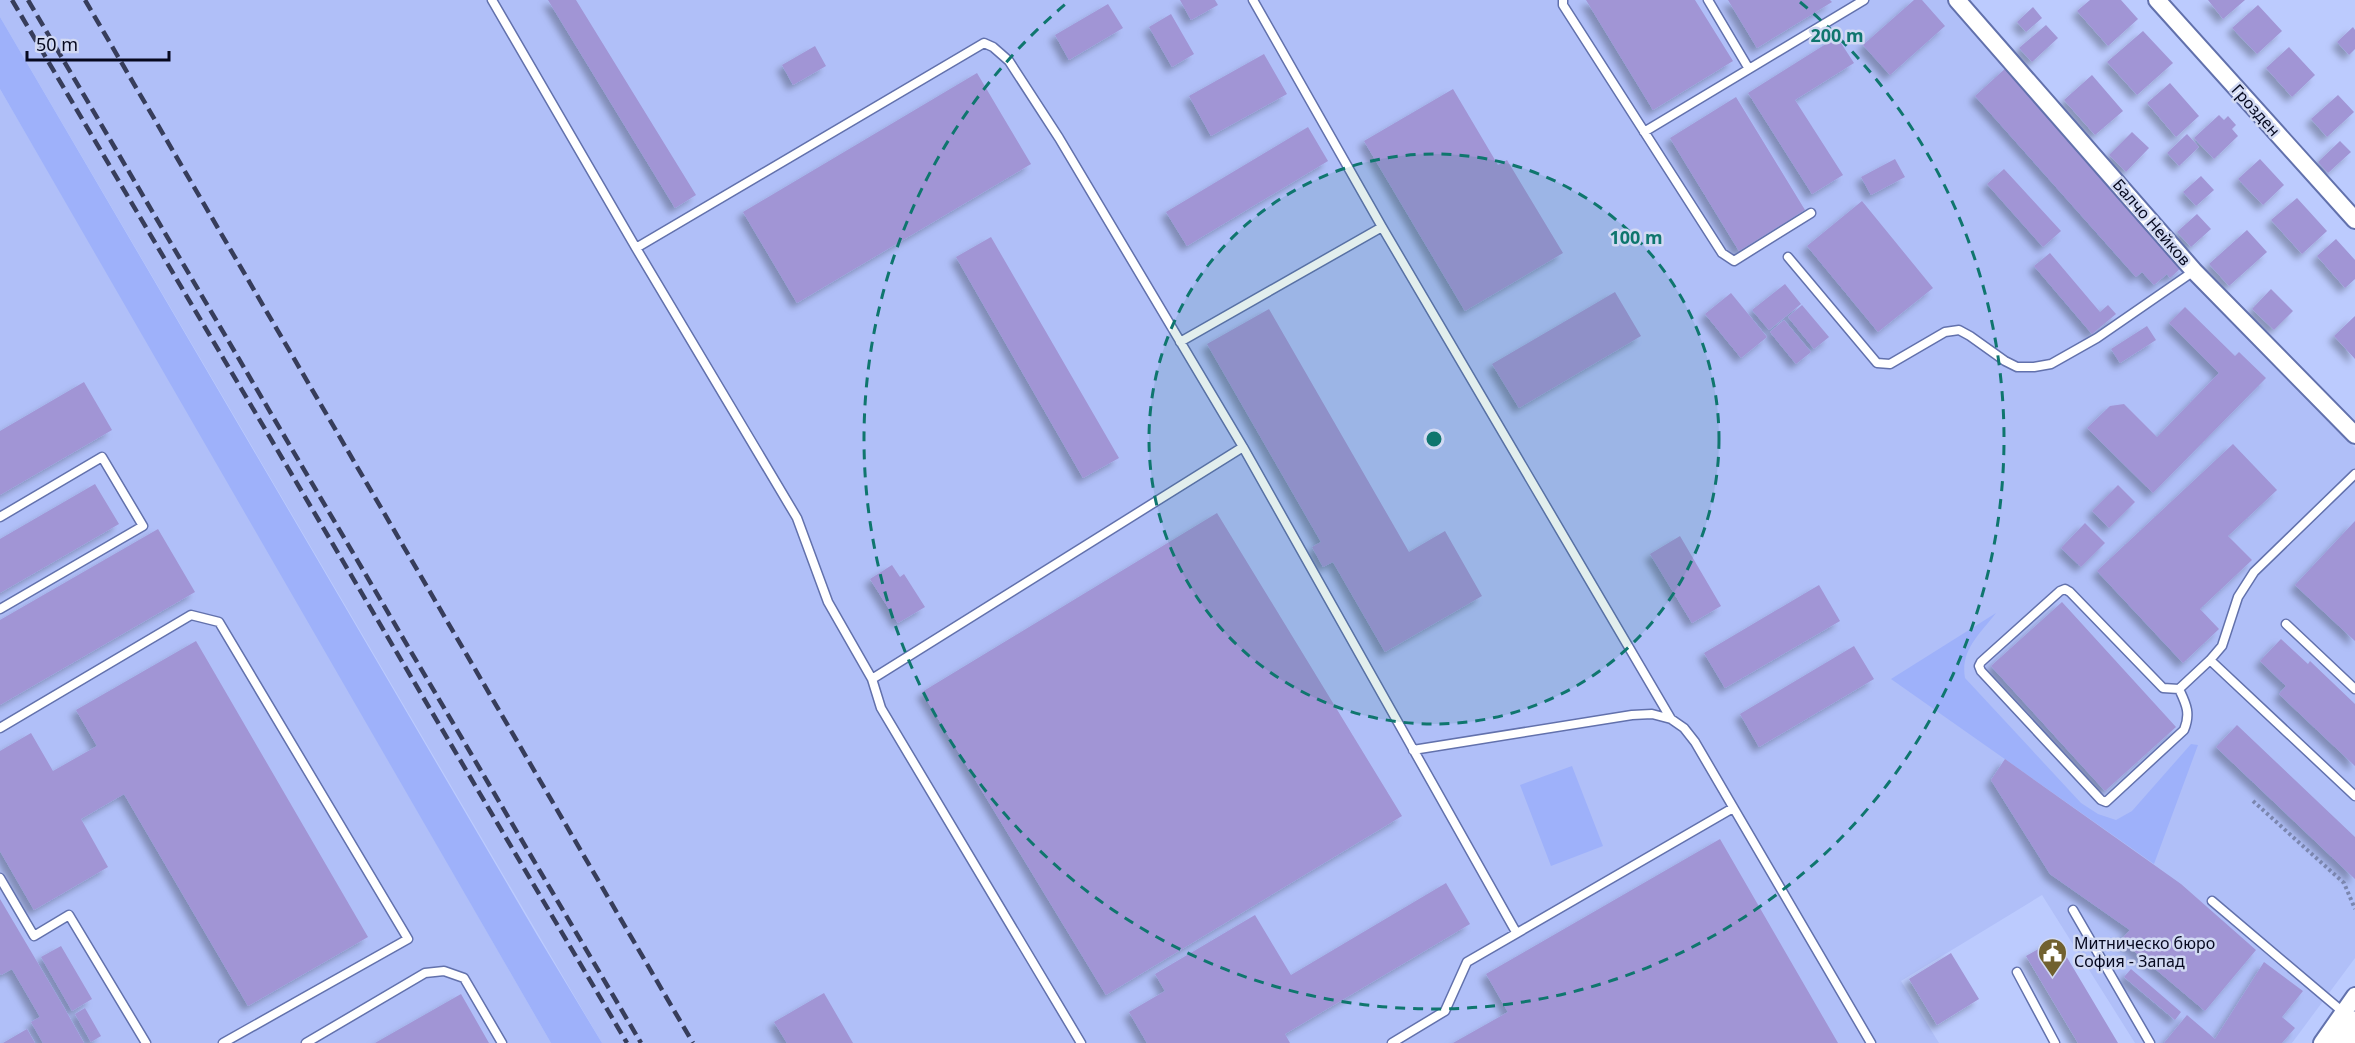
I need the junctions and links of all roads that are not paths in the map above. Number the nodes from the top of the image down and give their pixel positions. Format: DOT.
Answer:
graph roads {
  1 [pos="492,0"];
  2 [pos="1253,0"];
  3 [pos="1563,0"];
  4 [pos="1708,0"];
  5 [pos="1864,0"];
  6 [pos="1957,0"];
  7 [pos="2157,0"];
  8 [pos="1749,69"];
  9 [pos="1644,132"];
  10 [pos="1810,213"];
  11 [pos="2355,220"];
  12 [pos="1382,227"];
  13 [pos="636,248"];
  14 [pos="1788,257"];
  15 [pos="2194,270"];
  16 [pos="1180,342"];
  17 [pos="2355,435"];
  18 [pos="1242,447"];
  19 [pos="2355,474"];
  20 [pos="0,517"];
  21 [pos="0,609"];
  22 [pos="2286,624"];
  23 [pos="2210,660"];
  24 [pos="872,679"];
  25 [pos="2179,689"];
  26 [pos="2355,689"];
  27 [pos="1671,718"];
  28 [pos="0,728"];
  29 [pos="1413,750"];
  30 [pos="2355,796"];
  31 [pos="1733,808"];
  32 [pos="0,878"];
  33 [pos="2212,901"];
  34 [pos="2073,910"];
  35 [pos="1516,932"];
  36 [pos="2017,972"];
  37 [pos="2355,996"];
  38 [pos="2349,1019"];
  39 [pos="146,1043"];
  40 [pos="223,1043"];
  41 [pos="306,1043"];
  42 [pos="502,1043"];
  43 [pos="1081,1043"];
  44 [pos="1392,1043"];
  45 [pos="1871,1043"];
  46 [pos="2055,1043"];
  47 [pos="2150,1043"];
  48 [pos="2322,1043"];
  49 [pos="2341,1043"];
  1 -- 13 [label="lane"];
  2 -- 12 [label="lane"];
  3 -- 9 [label="lane"];
  4 -- 8 [label="lane"];
  5 -- 8 [label="lane"];
  6 -- 15 [label="street, Балчо Нейков"];
  7 -- 11 [label="street, Грозден"];
  8 -- 9 [label="lane"];
  9 -- 10 [label="lane"];
  12 -- 16 [label="lane"];
  12 -- 27 [label="lane"];
  13 -- 16 [label="lane"];
  13 -- 24 [label="lane"];
  14 -- 15 [label="lane"];
  15 -- 17 [label="street, Балчо Нейков"];
  16 -- 18 [label="lane"];
  18 -- 24 [label="lane"];
  18 -- 29 [label="lane"];
  19 -- 23 [label="lane"];
  20 -- 21 [label="lane"];
  22 -- 26 [label="lane"];
  23 -- 25 [label="lane"];
  23 -- 30 [label="lane"];
  24 -- 43 [label="lane"];
  25 -- 25 [label="lane"];
  27 -- 29 [label="lane"];
  27 -- 31 [label="lane"];
  28 -- 40 [label="lane"];
  29 -- 35 [label="lane"];
  31 -- 35 [label="lane"];
  31 -- 45 [label="lane"];
  32 -- 39 [label="lane"];
  33 -- 38 [label="lane"];
  34 -- 47 [label="lane"];
  35 -- 44 [label="lane"];
  36 -- 46 [label="lane"];
  37 -- 38 [label="street"];
  38 -- 48 [label="street"];
  38 -- 49 [label="main road"];
  41 -- 42 [label="lane"];
}
